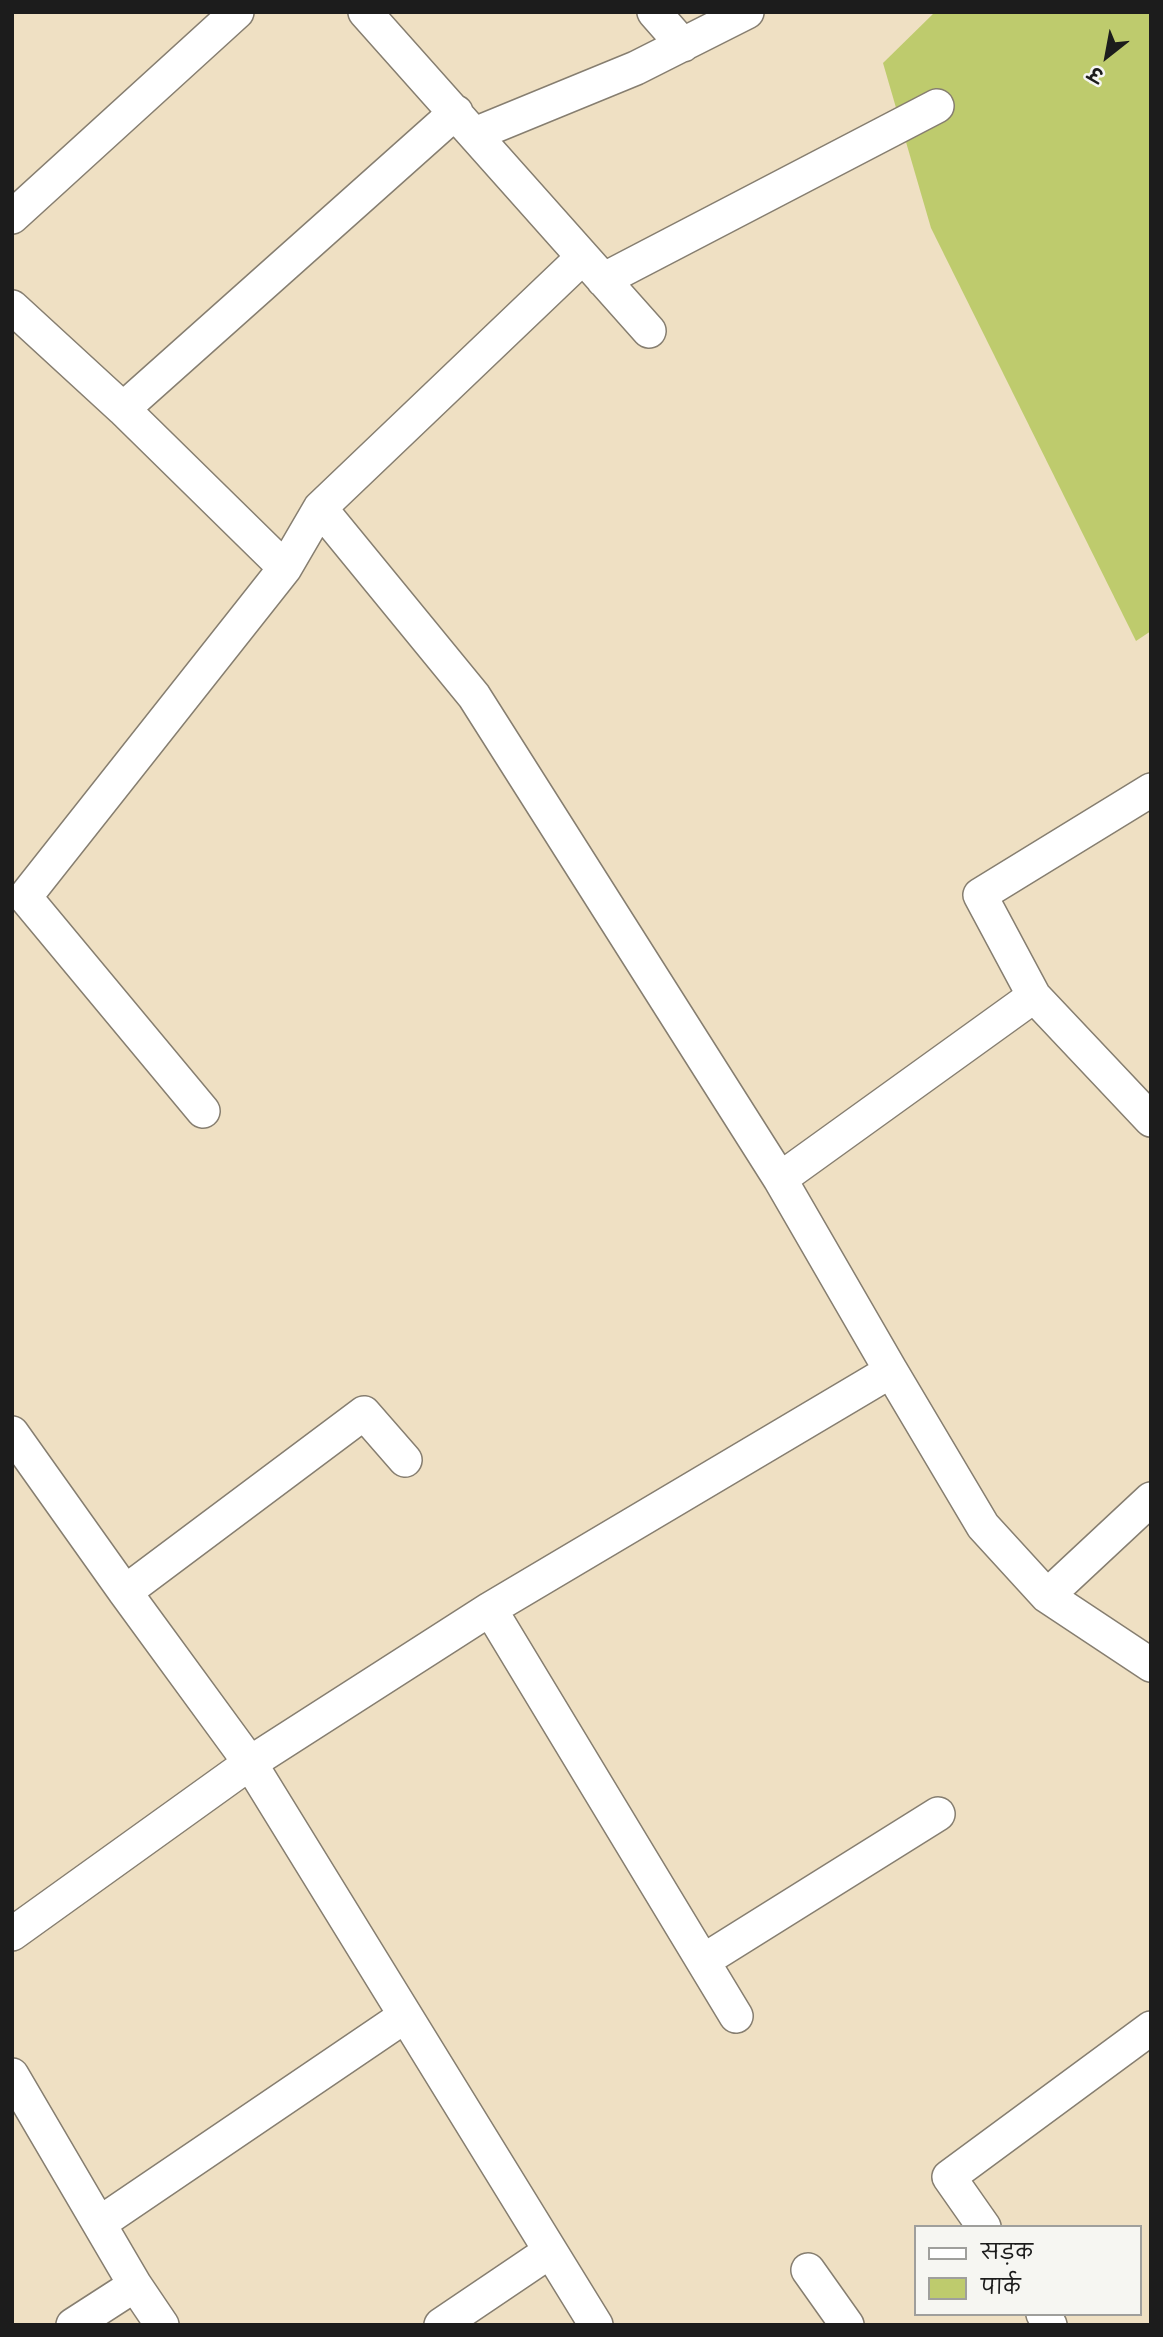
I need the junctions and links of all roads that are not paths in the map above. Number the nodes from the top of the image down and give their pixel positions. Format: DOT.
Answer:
graph roads {
  1 [pos="237,12"];
  2 [pos="365,12"];
  3 [pos="654,12"];
  4 [pos="747,12"];
  5 [pos="682,45"];
  6 [pos="937,106"];
  7 [pos="465,123"];
  8 [pos="12,217"];
  9 [pos="593,269"];
  10 [pos="12,307"];
  11 [pos="649,331"];
  12 [pos="123,409"];
  13 [pos="320,508"];
  14 [pos="285,568"];
  15 [pos="1151,790"];
  16 [pos="1034,996"];
  17 [pos="203,1111"];
  18 [pos="1151,1120"];
  19 [pos="780,1179"];
  20 [pos="891,1371"];
  21 [pos="12,1433"];
  22 [pos="405,1460"];
  23 [pos="1151,1499"];
  24 [pos="125,1592"];
  25 [pos="1047,1596"];
  26 [pos="490,1609"];
  27 [pos="1151,1665"];
  28 [pos="250,1763"];
  29 [pos="938,1814"];
  30 [pos="12,1934"];
  31 [pos="702,1961"];
  32 [pos="405,2016"];
  33 [pos="736,2016"];
  34 [pos="1151,2028"];
  35 [pos="12,2075"];
  36 [pos="24,2120"];
  37 [pos="100,2223"];
  38 [pos="983,2225"];
  39 [pos="549,2252"];
  40 [pos="808,2270"];
  41 [pos="135,2285"];
  42 [pos="74,2325"];
  43 [pos="162,2325"];
  44 [pos="441,2325"];
  45 [pos="596,2325"];
  46 [pos="846,2325"];
  1 -- 8 [label="street"];
  2 -- 7 [label="street"];
  3 -- 5 [label="street"];
  4 -- 5 [label="street"];
  5 -- 7 [label="street"];
  6 -- 9 [label="street"];
  7 -- 9 [label="street"];
  7 -- 12 [label="street"];
  9 -- 11 [label="street"];
  9 -- 13 [label="street"];
  10 -- 12 [label="street"];
  12 -- 14 [label="street"];
  13 -- 14 [label="street"];
  13 -- 19 [label="street"];
  14 -- 17 [label="street"];
  15 -- 16 [label="street"];
  16 -- 18 [label="street"];
  16 -- 19 [label="street"];
  19 -- 20 [label="street"];
  20 -- 25 [label="street"];
  20 -- 26 [label="street"];
  21 -- 24 [label="street"];
  22 -- 24 [label="street"];
  23 -- 25 [label="street"];
  24 -- 28 [label="street"];
  25 -- 27 [label="street"];
  26 -- 28 [label="street"];
  26 -- 31 [label="street"];
  28 -- 30 [label="street"];
  28 -- 32 [label="street"];
  29 -- 31 [label="street"];
  31 -- 33 [label="street"];
  32 -- 37 [label="street"];
  32 -- 39 [label="street"];
  34 -- 38 [label="street"];
  35 -- 36 [label="street"];
  36 -- 37 [label="street"];
  37 -- 41 [label="street"];
  39 -- 44 [label="street"];
  39 -- 45 [label="street"];
  40 -- 46 [label="street"];
  41 -- 42 [label="street"];
  41 -- 43 [label="street"];
}
